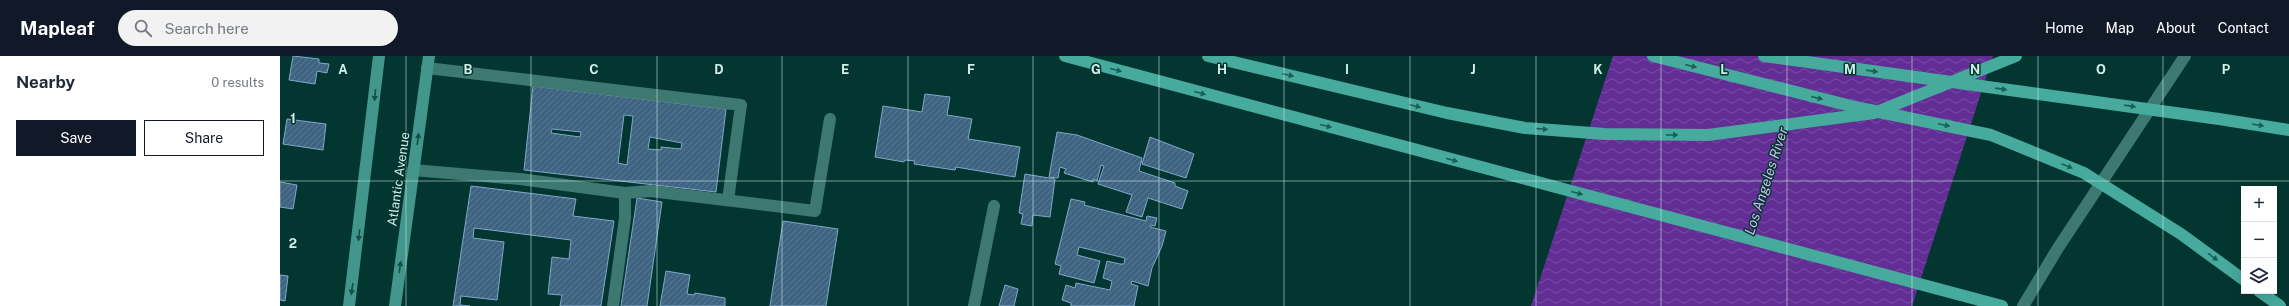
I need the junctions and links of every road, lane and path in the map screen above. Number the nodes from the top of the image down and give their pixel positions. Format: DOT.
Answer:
graph roads {
  1 [pos="380,56"];
  2 [pos="1064,56"];
  3 [pos="1208,56"];
  4 [pos="1653,56"];
  5 [pos="1764,56"];
  6 [pos="2016,56"];
  7 [pos="2185,56"];
  8 [pos="428,62"];
  9 [pos="830,119"];
  10 [pos="2289,130"];
  11 [pos="413,170"];
  12 [pos="625,193"];
  13 [pos="728,200"];
  14 [pos="994,206"];
  15 [pos="2241,278"];
  16 [pos="2263,294"];
  17 [pos="349,306"];
  18 [pos="395,306"];
  19 [pos="613,306"];
  20 [pos="974,306"];
  21 [pos="2002,306"];
  22 [pos="2023,306"];
  23 [pos="2280,306"];
  1 -- 17 [label="main road, one-way"];
  2 -- 21 [label="highway, one-way"];
  3 -- 6 [label="highway, one-way"];
  4 -- 15 [label="highway, one-way"];
  5 -- 10 [label="highway, one-way"];
  7 -- 22 [label="lane"];
  11 -- 8 [label="main road, Atlantic Avenue, one-way"];
  8 -- 13 [label="lane"];
  9 -- 13 [label="lane"];
  11 -- 12 [label="lane"];
  18 -- 11 [label="main road, Atlantic Avenue, one-way"];
  12 -- 13 [label="lane"];
  12 -- 19 [label="lane"];
  14 -- 20 [label="lane"];
  16 -- 23 [label="highway"];
}
